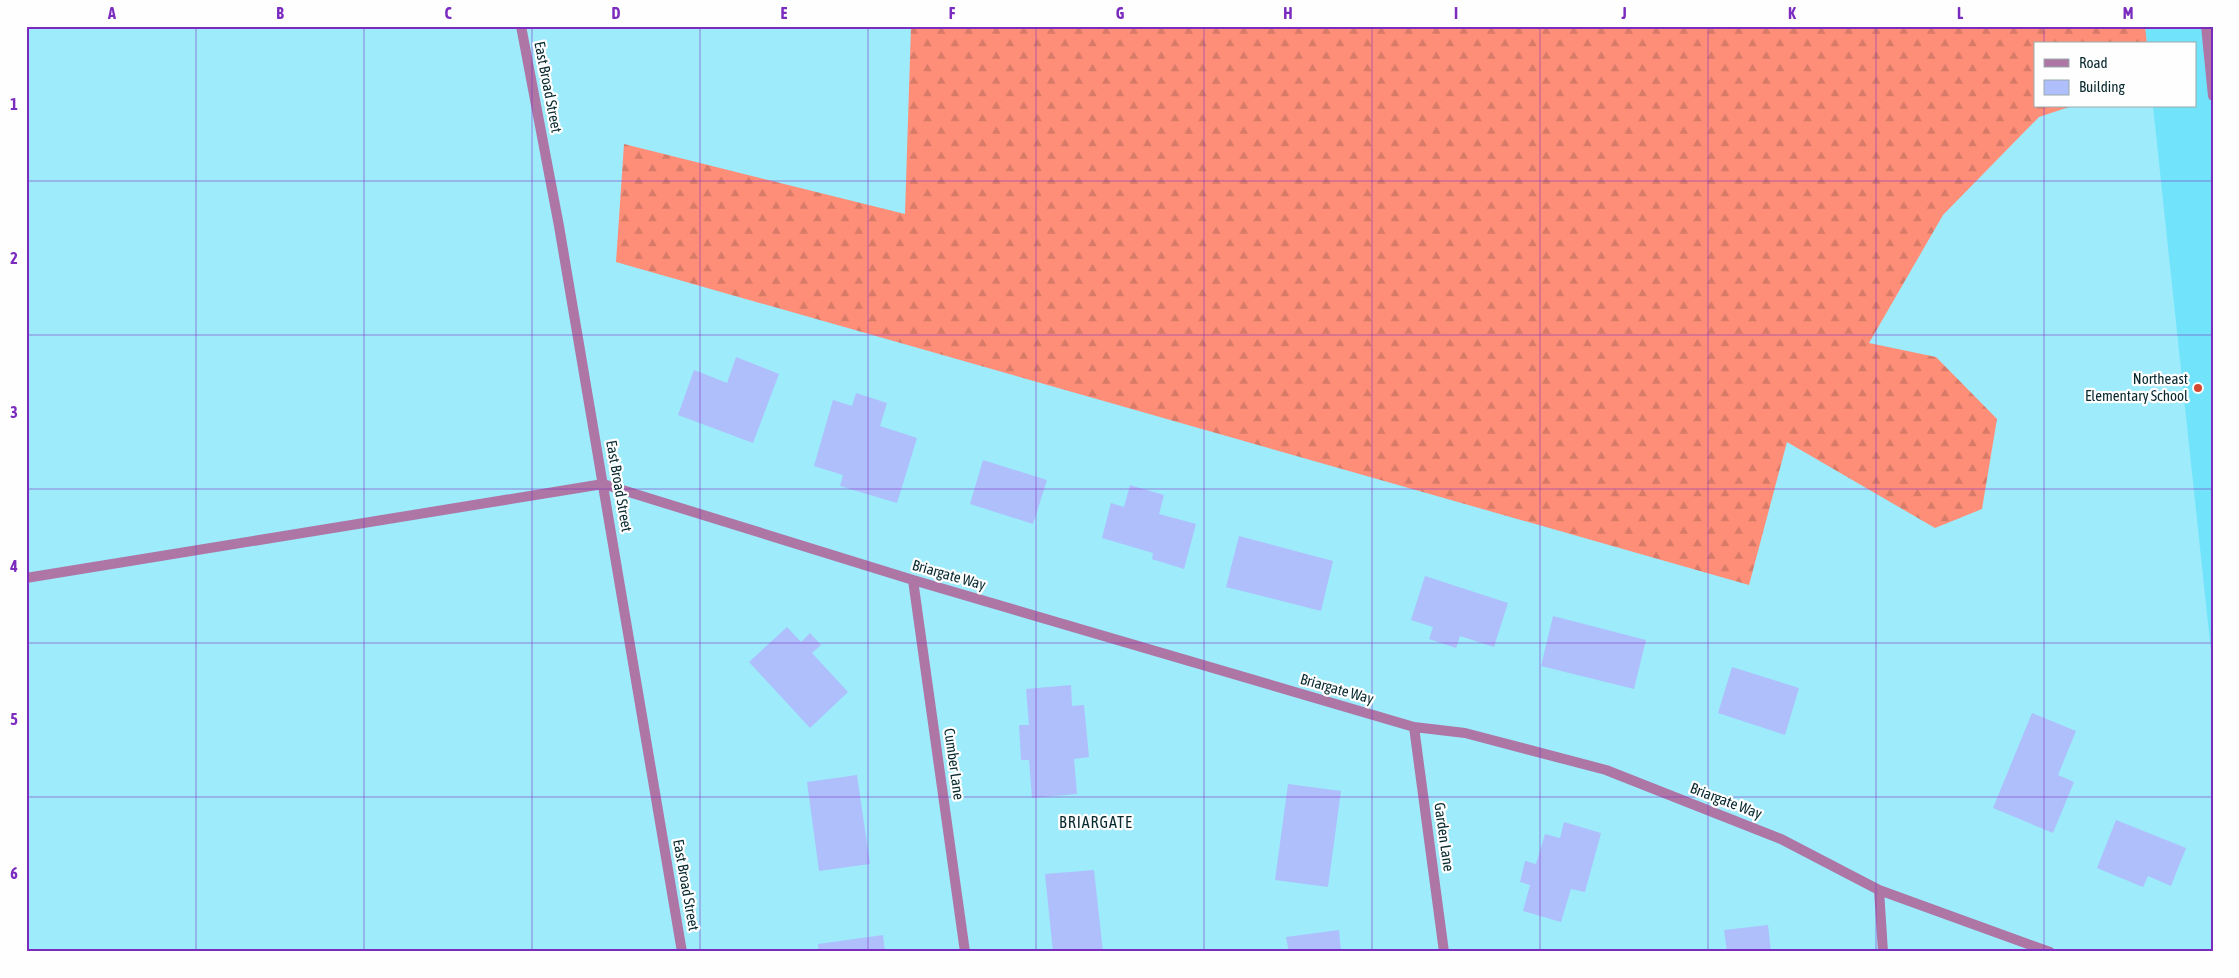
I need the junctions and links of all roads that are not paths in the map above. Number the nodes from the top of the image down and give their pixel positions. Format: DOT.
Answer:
graph roads {
  1 [pos="521,26"];
  2 [pos="2206,26"];
  3 [pos="2213,96"];
  4 [pos="603,484"];
  5 [pos="26,578"];
  6 [pos="913,580"];
  7 [pos="1414,727"];
  8 [pos="1879,890"];
  9 [pos="682,952"];
  10 [pos="965,952"];
  11 [pos="1444,952"];
  12 [pos="1883,952"];
  13 [pos="2050,952"];
  1 -- 4 [label="street, East Broad Street"];
  2 -- 3 [label="street"];
  4 -- 5 [label="street"];
  4 -- 6 [label="street, Briargate Way"];
  4 -- 9 [label="street, East Broad Street"];
  6 -- 7 [label="street, Briargate Way"];
  6 -- 10 [label="street, Cumber Lane"];
  7 -- 8 [label="street, Briargate Way"];
  7 -- 11 [label="street, Garden Lane"];
  8 -- 12 [label="street"];
  8 -- 13 [label="street, Briargate Way"];
}
